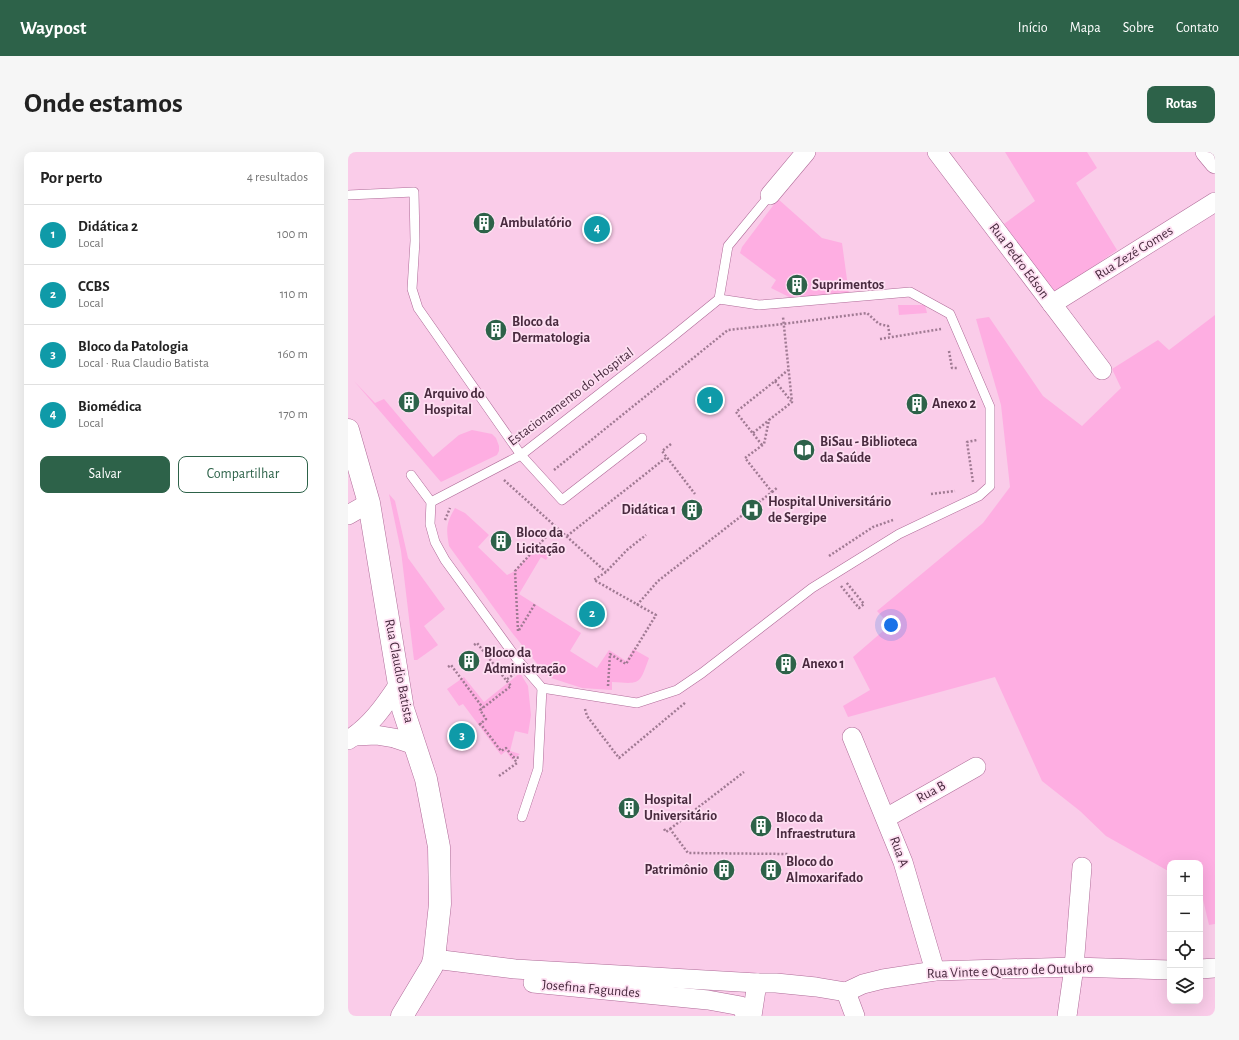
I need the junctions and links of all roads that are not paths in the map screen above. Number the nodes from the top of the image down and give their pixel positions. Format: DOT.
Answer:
graph roads {
  1 [pos="806,152"];
  2 [pos="936,152"];
  3 [pos="1205,152"];
  4 [pos="1215,164"];
  5 [pos="348,195"];
  6 [pos="770,195"];
  7 [pos="1215,202"];
  8 [pos="719,299"];
  9 [pos="1052,304"];
  10 [pos="1102,370"];
  11 [pos="348,430"];
  12 [pos="642,438"];
  13 [pos="521,455"];
  14 [pos="411,475"];
  15 [pos="431,502"];
  16 [pos="369,503"];
  17 [pos="348,515"];
  18 [pos="399,684"];
  19 [pos="542,688"];
  20 [pos="352,738"];
  21 [pos="852,738"];
  22 [pos="415,745"];
  23 [pos="976,767"];
  24 [pos="522,817"];
  25 [pos="886,818"];
  26 [pos="1082,867"];
  27 [pos="432,965"];
  28 [pos="1074,967"];
  29 [pos="1215,968"];
  30 [pos="1203,969"];
  31 [pos="1167,970"];
  32 [pos="935,971"];
  33 [pos="758,983"];
  34 [pos="846,992"];
  35 [pos="402,1016"];
  36 [pos="746,1016"];
  37 [pos="752,1016"];
  38 [pos="855,1016"];
  39 [pos="1067,1016"];
  1 -- 6 [label="street"];
  2 -- 9 [label="street, Rua Pedro Edson"];
  3 -- 4 [label="street"];
  5 -- 13 [label="lane"];
  6 -- 8 [label="lane"];
  7 -- 9 [label="street, Rua Zezé Gomes"];
  8 -- 13 [label="lane, Estacionamento do Hospital"];
  8 -- 19 [label="lane"];
  9 -- 10 [label="street, Rua Pedro Edson"];
  11 -- 16 [label="main road, Rua Claudio Batista"];
  12 -- 13 [label="lane"];
  13 -- 15 [label="lane, Estacionamento do Hospital"];
  14 -- 15 [label="lane"];
  15 -- 19 [label="lane"];
  16 -- 17 [label="street"];
  16 -- 18 [label="main road, Rua Claudio Batista"];
  18 -- 20 [label="street"];
  18 -- 22 [label="main road, Rua Claudio Batista"];
  19 -- 24 [label="lane"];
  20 -- 22 [label="street"];
  21 -- 25 [label="street, Rua A"];
  22 -- 27 [label="main road, Rua Claudio Batista"];
  23 -- 25 [label="street, Rua B"];
  25 -- 32 [label="street, Rua A"];
  26 -- 28 [label="street"];
  27 -- 33 [label="street"];
  27 -- 35 [label="main road"];
  27 -- 36 [label="street, Josefina Fagundes"];
  28 -- 31 [label="street, Rua Vinte e Quatro de Outubro"];
  28 -- 32 [label="street, Rua Vinte e Quatro de Outubro"];
  28 -- 39 [label="street"];
  29 -- 30 [label="street"];
  32 -- 34 [label="street, Rua Vinte e Quatro de Outubro"];
  33 -- 34 [label="street"];
  33 -- 37 [label="street"];
  34 -- 38 [label="street"];
}
